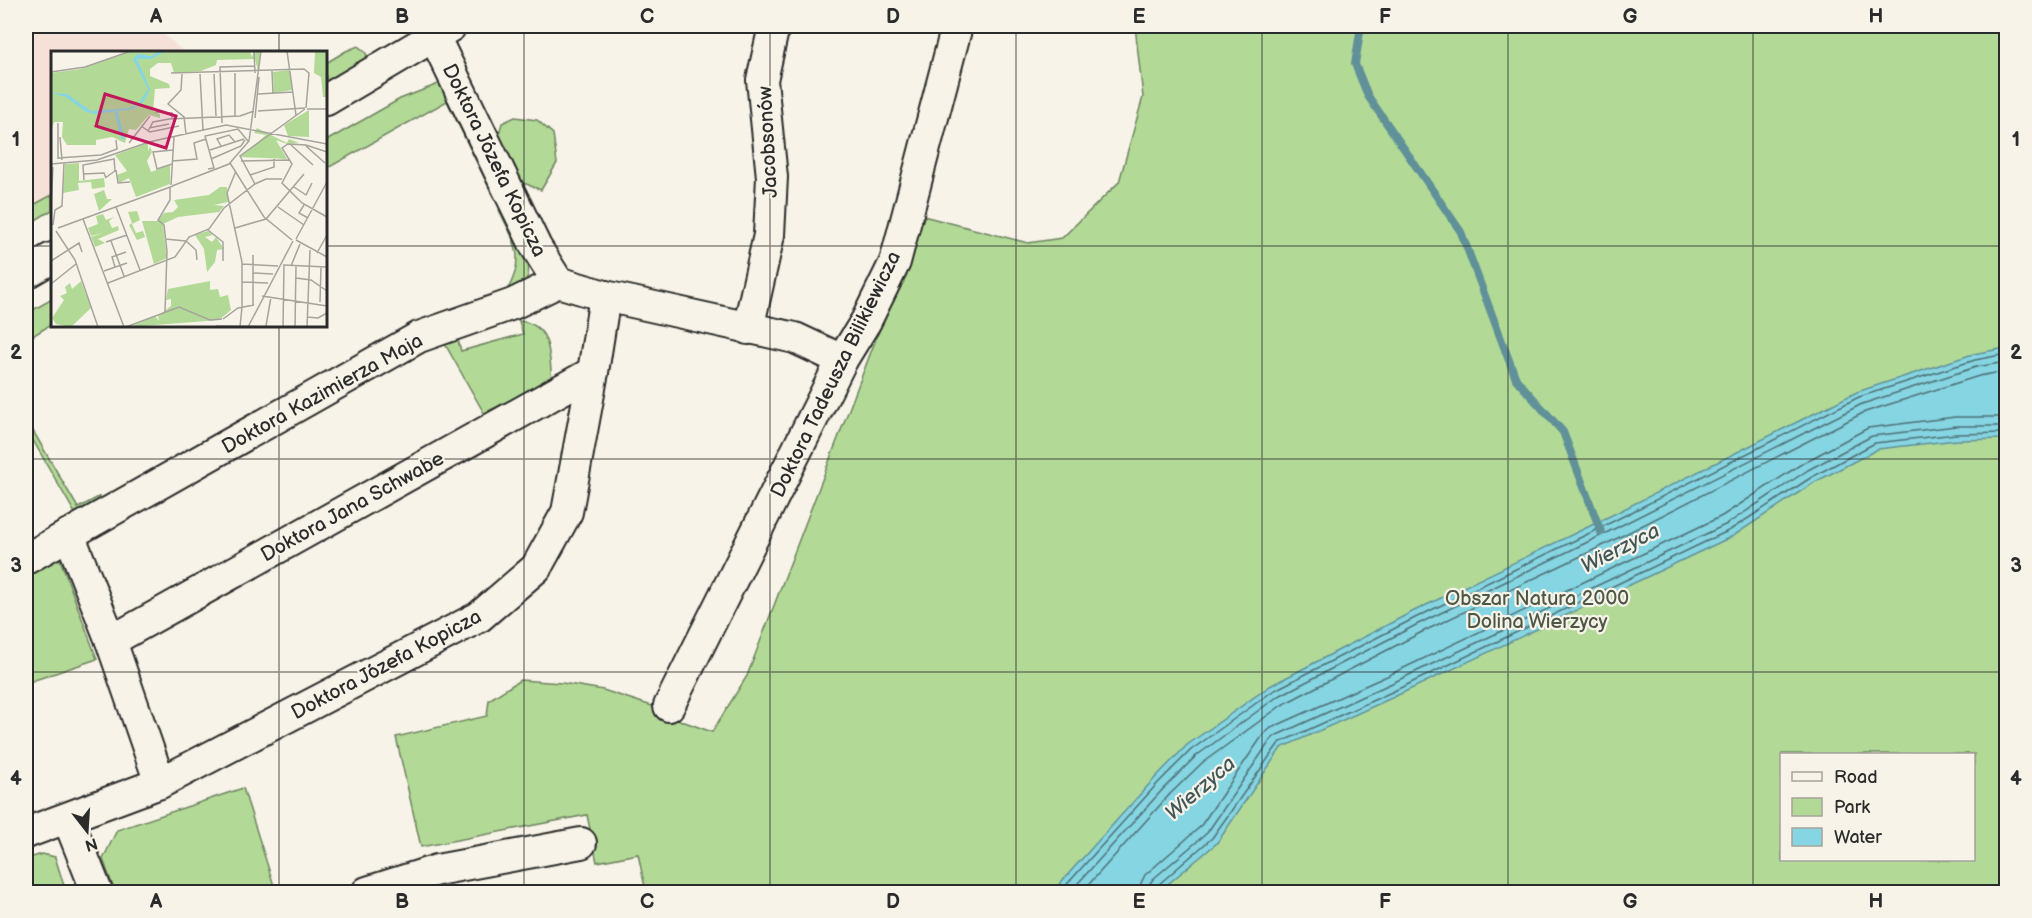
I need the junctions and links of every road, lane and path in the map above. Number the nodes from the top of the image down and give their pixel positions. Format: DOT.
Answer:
graph roads {
  1 [pos="774,26"];
  2 [pos="957,26"];
  3 [pos="442,31"];
  4 [pos="327,99"];
  5 [pos="51,259"];
  6 [pos="26,273"];
  7 [pos="558,282"];
  8 [pos="605,296"];
  9 [pos="748,328"];
  10 [pos="842,360"];
  11 [pos="593,372"];
  12 [pos="69,534"];
  13 [pos="26,559"];
  14 [pos="111,641"];
  15 [pos="669,706"];
  16 [pos="160,783"];
  17 [pos="68,819"];
  18 [pos="26,833"];
  19 [pos="581,843"];
  20 [pos="97,892"];
  21 [pos="367,892"];
  1 -- 9 [label="street, Jacobsonów"];
  2 -- 10 [label="street, Doktora Tadeusza Bilikiewicza"];
  3 -- 4 [label="street"];
  3 -- 7 [label="street, Doktora Józefa Kopicza"];
  5 -- 6 [label="street"];
  7 -- 8 [label="street"];
  7 -- 12 [label="street, Doktora Kazimierza Maja"];
  8 -- 9 [label="street"];
  8 -- 11 [label="street, Doktora Józefa Kopicza"];
  9 -- 10 [label="street"];
  10 -- 15 [label="street, Doktora Tadeusza Bilikiewicza"];
  11 -- 14 [label="street, Doktora Jana Schwabe"];
  11 -- 16 [label="street, Doktora Józefa Kopicza"];
  12 -- 13 [label="street, Doktora Kazimierza Maja"];
  12 -- 14 [label="street"];
  14 -- 16 [label="street"];
  16 -- 17 [label="street, Doktora Józefa Kopicza"];
  17 -- 18 [label="street, Doktora Józefa Kopicza"];
  17 -- 20 [label="street"];
  19 -- 21 [label="street"];
}
